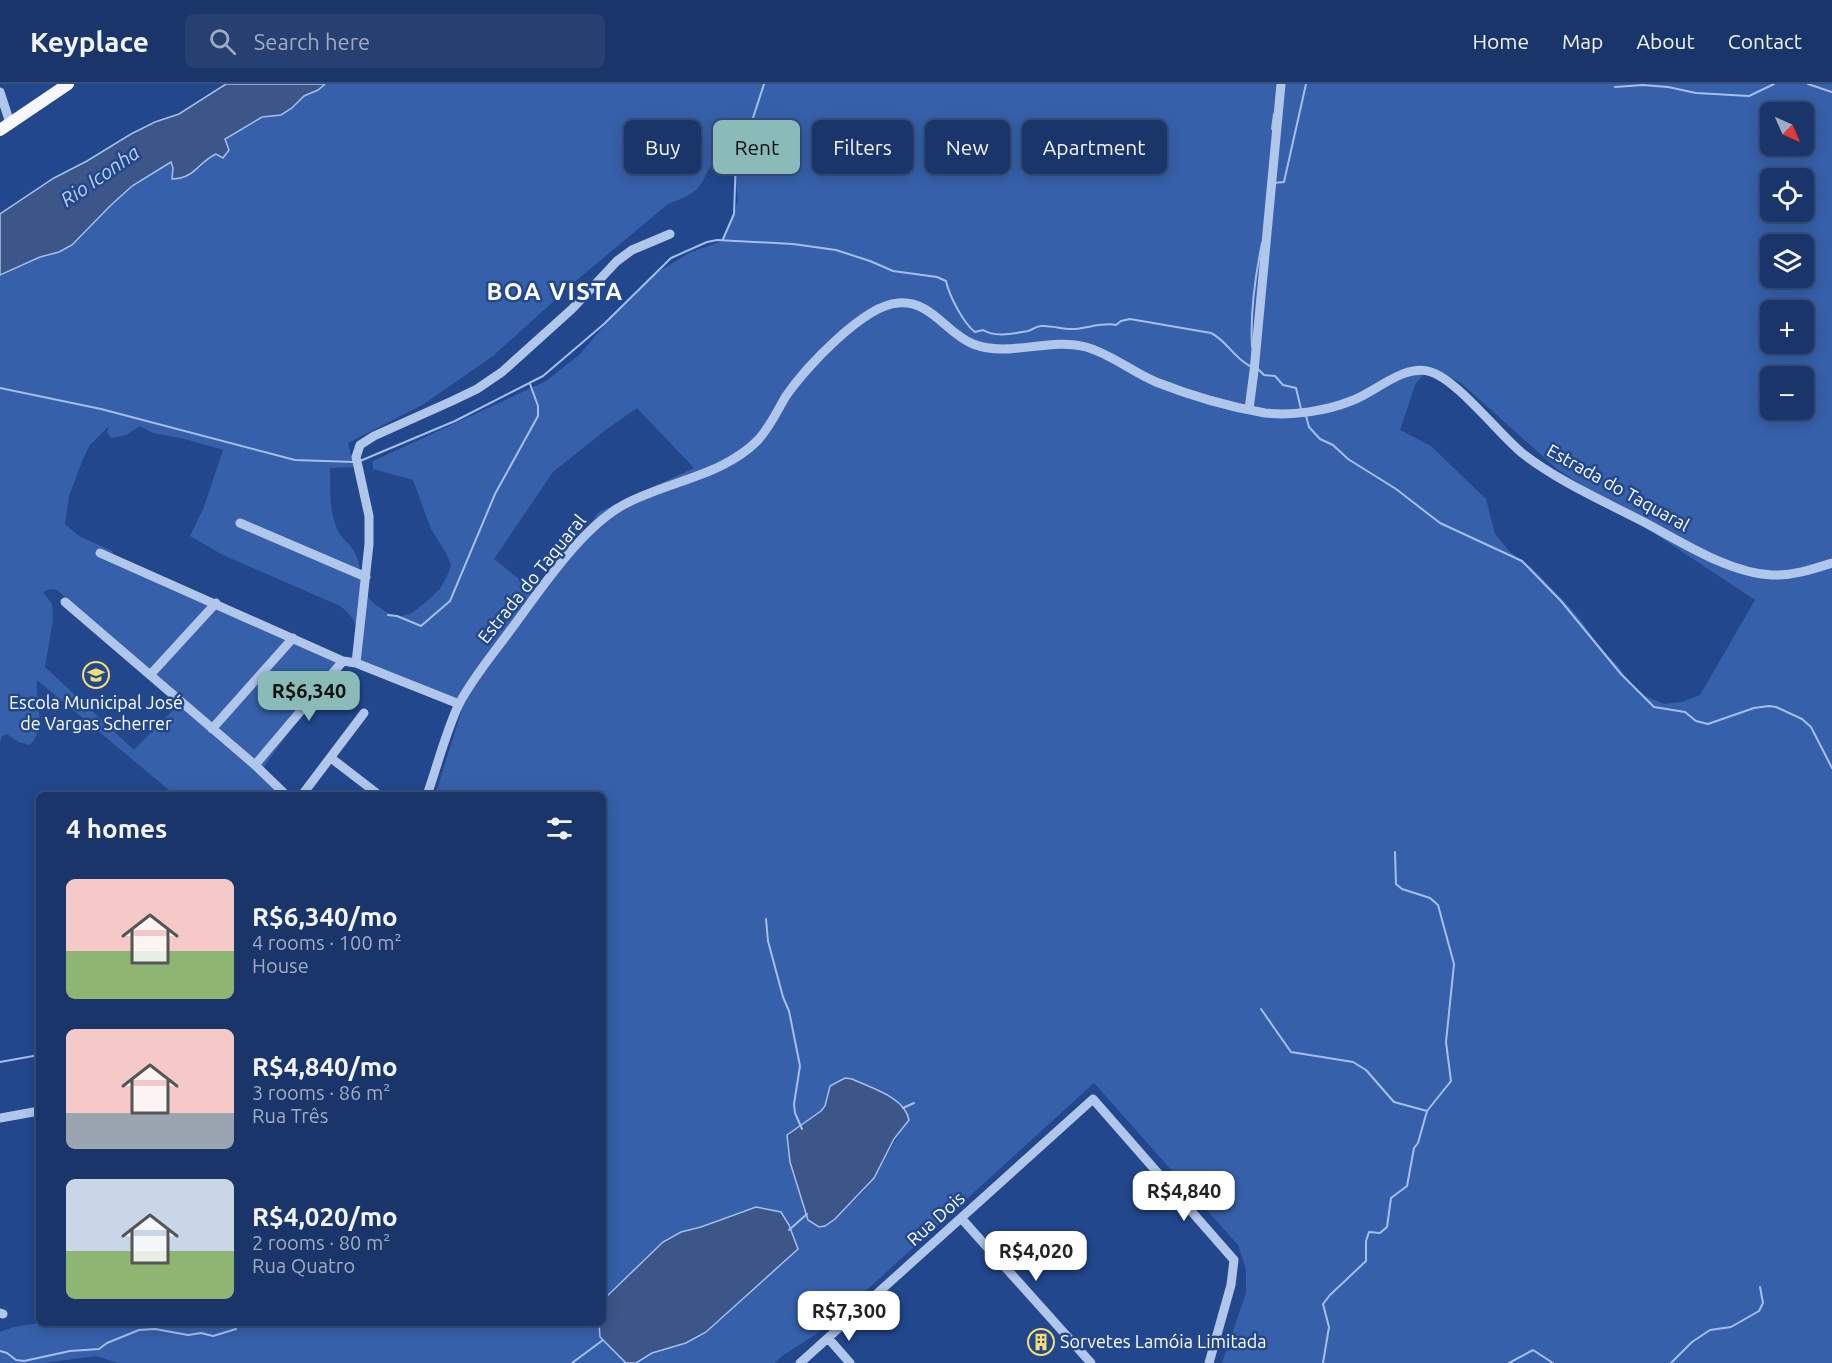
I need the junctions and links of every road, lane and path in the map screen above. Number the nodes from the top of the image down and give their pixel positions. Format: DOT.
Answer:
graph roads {
  1 [pos="68,84"];
  2 [pos="1281,84"];
  3 [pos="0,92"];
  4 [pos="5,127"];
  5 [pos="670,234"];
  6 [pos="1249,409"];
  7 [pos="240,523"];
  8 [pos="100,553"];
  9 [pos="1832,563"];
  10 [pos="366,577"];
  11 [pos="65,602"];
  12 [pos="216,603"];
  13 [pos="293,638"];
  14 [pos="343,661"];
  15 [pos="356,663"];
  16 [pos="150,675"];
  17 [pos="459,704"];
  18 [pos="364,713"];
  19 [pos="212,729"];
  20 [pos="331,758"];
  21 [pos="255,765"];
  22 [pos="283,792"];
  23 [pos="304,792"];
  24 [pos="375,792"];
  25 [pos="428,792"];
  26 [pos="36,1112"];
  27 [pos="0,1118"];
  28 [pos="961,1218"];
  29 [pos="828,1338"];
  30 [pos="800,1363"];
  31 [pos="850,1363"];
  32 [pos="1090,1363"];
  33 [pos="1209,1363"];
  1 -- 4 [label="main road"];
  2 -- 6 [label="street"];
  3 -- 4 [label="street"];
  5 -- 10 [label="street"];
  6 -- 9 [label="street, Estrada do Taquaral"];
  6 -- 17 [label="street, Estrada do Taquaral"];
  7 -- 10 [label="street"];
  8 -- 12 [label="street"];
  10 -- 15 [label="street"];
  11 -- 16 [label="street"];
  12 -- 13 [label="street"];
  12 -- 16 [label="street"];
  13 -- 14 [label="street"];
  13 -- 19 [label="street"];
  14 -- 15 [label="street"];
  14 -- 21 [label="street"];
  15 -- 17 [label="street"];
  16 -- 19 [label="street"];
  17 -- 25 [label="street, Estrada do Taquaral"];
  18 -- 20 [label="street"];
  19 -- 21 [label="street"];
  20 -- 23 [label="street"];
  20 -- 24 [label="street"];
  21 -- 22 [label="street"];
  26 -- 27 [label="street"];
  28 -- 29 [label="street, Rua Dois"];
  28 -- 32 [label="street"];
  28 -- 33 [label="street, Rua Dois"];
  29 -- 30 [label="street, Rua Dois"];
  29 -- 31 [label="street"];
}
